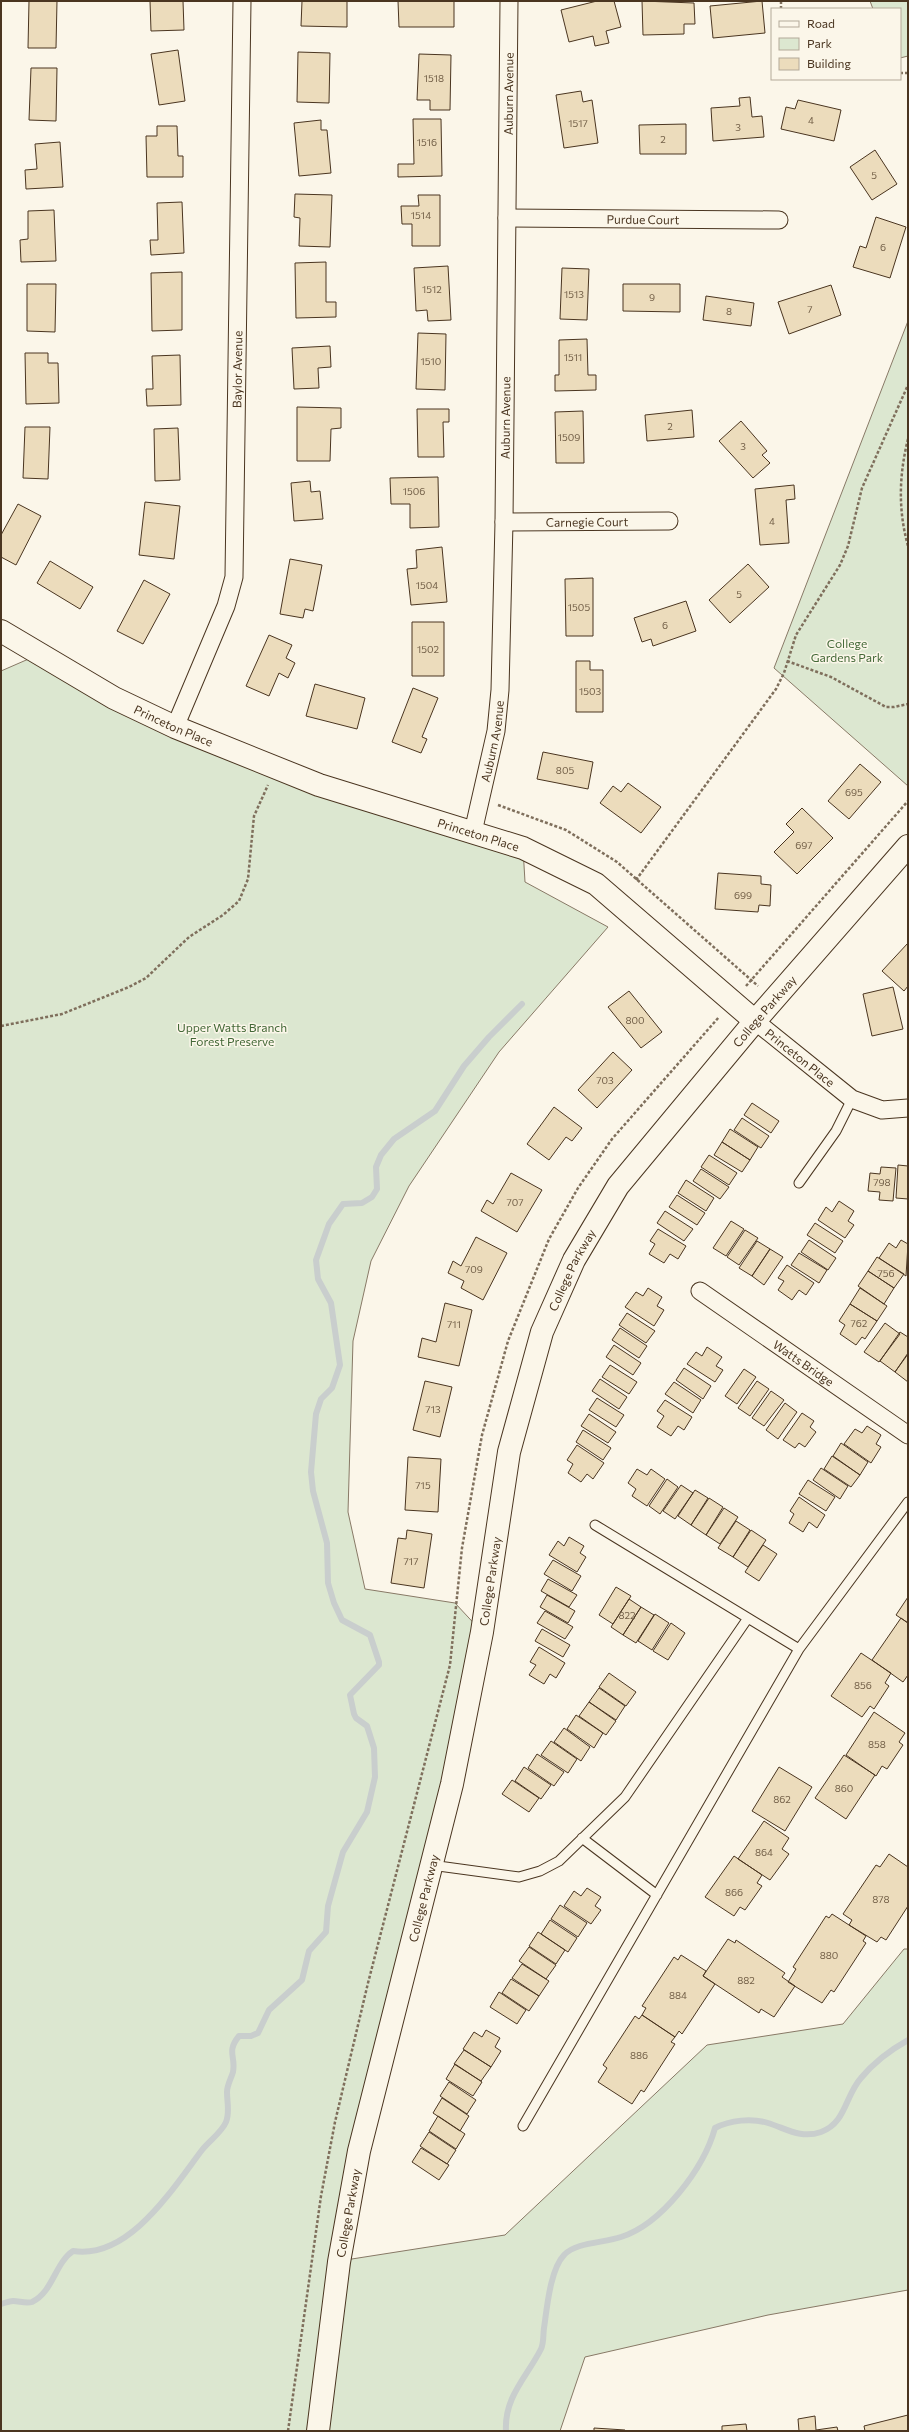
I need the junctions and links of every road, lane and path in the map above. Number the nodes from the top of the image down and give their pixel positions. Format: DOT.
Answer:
graph roads {
  1 [pos="242,1"];
  2 [pos="509,1"];
  3 [pos="507,218"];
  4 [pos="779,220"];
  5 [pos="908,385"];
  6 [pos="908,439"];
  7 [pos="669,521"];
  8 [pos="504,522"];
  9 [pos="908,546"];
  10 [pos="1,631"];
  11 [pos="787,661"];
  12 [pos="908,704"];
  13 [pos="175,727"];
  14 [pos="271,781"];
  15 [pos="480,800"];
  16 [pos="473,832"];
  17 [pos="908,846"];
  18 [pos="636,880"];
  19 [pos="773,1001"];
  20 [pos="755,1021"];
  21 [pos="1,1026"];
  22 [pos="852,1099"];
  23 [pos="908,1108"];
  24 [pos="799,1183"];
  25 [pos="700,1291"];
  26 [pos="908,1435"];
  27 [pos="908,1502"];
  28 [pos="595,1525"];
  29 [pos="748,1618"];
  30 [pos="799,1649"];
  31 [pos="582,1838"];
  32 [pos="431,1865"];
  33 [pos="657,1895"];
  34 [pos="523,2126"];
  35 [pos="318,2431"];
  1 -- 13 [label="street, Baylor Avenue"];
  2 -- 3 [label="street, Auburn Avenue"];
  3 -- 4 [label="street, Purdue Court"];
  3 -- 8 [label="street, Auburn Avenue"];
  5 -- 11 [label="path"];
  6 -- 9 [label="path"];
  7 -- 8 [label="street, Carnegie Court"];
  8 -- 15 [label="street, Auburn Avenue"];
  10 -- 13 [label="street, Princeton Place"];
  11 -- 12 [label="path"];
  11 -- 18 [label="path"];
  13 -- 16 [label="street, Princeton Place"];
  14 -- 21 [label="path"];
  15 -- 16 [label="street, Auburn Avenue"];
  15 -- 18 [label="path"];
  16 -- 20 [label="street, Princeton Place"];
  17 -- 19 [label="street, College Parkway"];
  18 -- 19 [label="path"];
  19 -- 20 [label="street, College Parkway"];
  20 -- 22 [label="street, Princeton Place"];
  20 -- 32 [label="street, College Parkway"];
  22 -- 23 [label="street, Princeton Place"];
  22 -- 24 [label="lane"];
  25 -- 26 [label="street, Watts Bridge"];
  27 -- 30 [label="lane"];
  28 -- 29 [label="lane"];
  29 -- 30 [label="lane"];
  29 -- 31 [label="lane"];
  30 -- 33 [label="lane"];
  31 -- 32 [label="lane"];
  31 -- 33 [label="lane"];
  32 -- 35 [label="street, College Parkway"];
  33 -- 34 [label="lane"];
}
